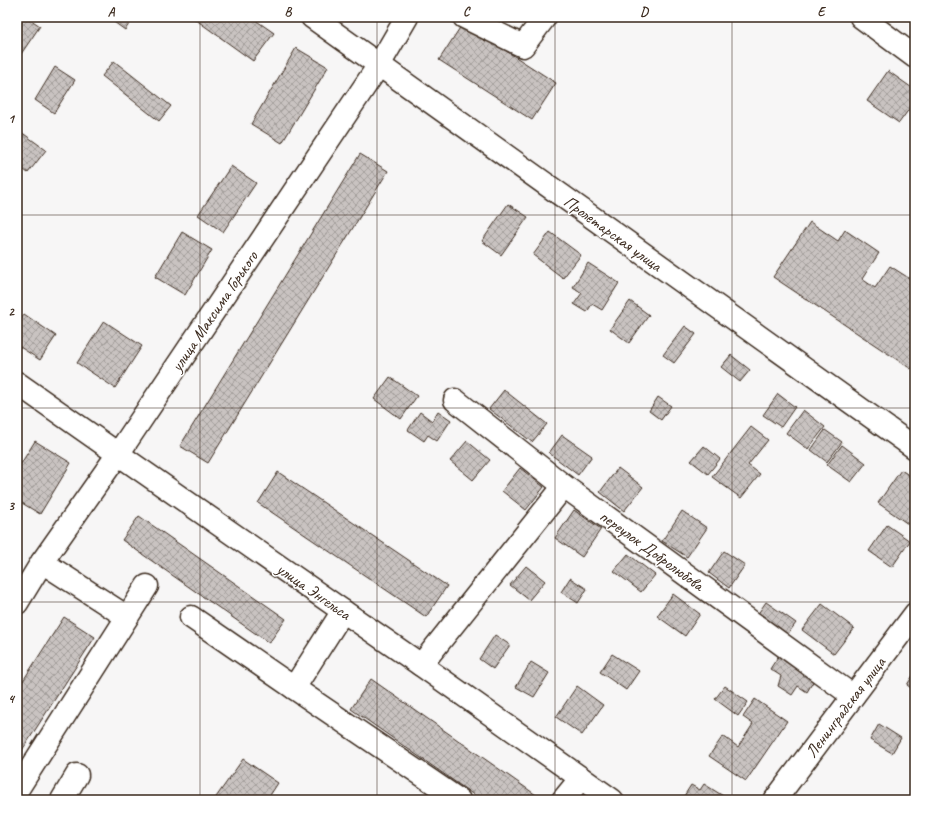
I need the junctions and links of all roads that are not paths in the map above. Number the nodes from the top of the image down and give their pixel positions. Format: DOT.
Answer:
graph roads {
  1 [pos="312,17"];
  2 [pos="407,17"];
  3 [pos="464,17"];
  4 [pos="545,17"];
  5 [pos="861,17"];
  6 [pos="915,57"];
  7 [pos="379,65"];
  8 [pos="17,383"];
  9 [pos="455,400"];
  10 [pos="915,448"];
  11 [pos="118,454"];
  12 [pos="564,486"];
  13 [pos="42,562"];
  14 [pos="147,586"];
  15 [pos="17,603"];
  16 [pos="342,611"];
  17 [pos="915,614"];
  18 [pos="191,616"];
  19 [pos="127,617"];
  20 [pos="421,664"];
  21 [pos="294,688"];
  22 [pos="853,696"];
  23 [pos="77,775"];
  24 [pos="580,778"];
  25 [pos="17,790"];
  26 [pos="62,800"];
  27 [pos="459,800"];
  28 [pos="563,800"];
  29 [pos="612,800"];
  30 [pos="776,800"];
  1 -- 7 [label="street, Пролетарская улица"];
  2 -- 7 [label="street, улица Максима Горького"];
  3 -- 4 [label="street"];
  5 -- 6 [label="street"];
  7 -- 10 [label="street, Пролетарская улица"];
  7 -- 11 [label="street, улица Максима Горького"];
  8 -- 11 [label="street, улица Энгельса"];
  9 -- 12 [label="street, переулок Добролюбова"];
  11 -- 13 [label="street, улица Максима Горького"];
  11 -- 16 [label="street, улица Энгельса"];
  12 -- 20 [label="street"];
  12 -- 22 [label="street, переулок Добролюбова"];
  13 -- 15 [label="street, улица Максима Горького"];
  13 -- 19 [label="street"];
  14 -- 19 [label="street"];
  16 -- 20 [label="street, улица Энгельса"];
  16 -- 21 [label="street"];
  17 -- 22 [label="street, Ленинградская улица"];
  18 -- 21 [label="street"];
  19 -- 25 [label="street"];
  20 -- 24 [label="street, улица Энгельса"];
  21 -- 27 [label="street"];
  22 -- 30 [label="street, Ленинградская улица"];
  23 -- 26 [label="street"];
  24 -- 28 [label="street"];
  24 -- 29 [label="street, улица Энгельса"];
}
